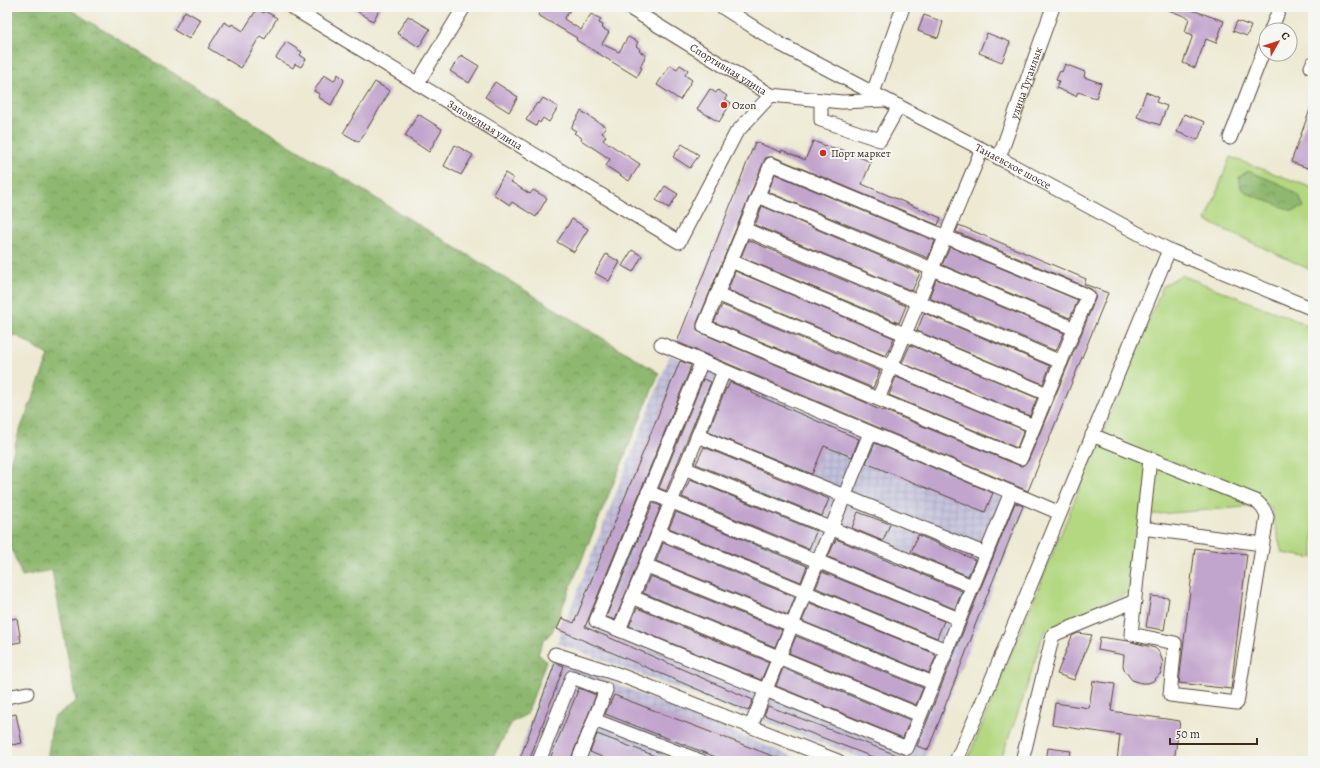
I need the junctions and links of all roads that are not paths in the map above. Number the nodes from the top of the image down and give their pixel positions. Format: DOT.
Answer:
graph roads {
  1 [pos="291,7"];
  2 [pos="464,7"];
  3 [pos="628,7"];
  4 [pos="722,7"];
  5 [pos="903,7"];
  6 [pos="1054,7"];
  7 [pos="1280,7"];
  8 [pos="741,12"];
  9 [pos="1274,22"];
  10 [pos="1259,62"];
  11 [pos="417,84"];
  12 [pos="873,93"];
  13 [pos="771,96"];
  14 [pos="821,100"];
  15 [pos="887,100"];
  16 [pos="899,106"];
  17 [pos="1230,138"];
  18 [pos="982,149"];
  19 [pos="999,158"];
  20 [pos="758,196"];
  21 [pos="744,229"];
  22 [pos="946,236"];
  23 [pos="1169,250"];
  24 [pos="731,261"];
  25 [pos="932,269"];
  26 [pos="717,294"];
  27 [pos="918,302"];
  28 [pos="1313,309"];
  29 [pos="1075,329"];
  30 [pos="905,334"];
  31 [pos="661,344"];
  32 [pos="702,361"];
  33 [pos="1061,362"];
  34 [pos="891,367"];
  35 [pos="724,371"];
  36 [pos="1048,394"];
  37 [pos="878,399"];
  38 [pos="1034,426"];
  39 [pos="870,433"];
  40 [pos="698,436"];
  41 [pos="1092,436"];
  42 [pos="1150,458"];
  43 [pos="684,468"];
  44 [pos="648,492"];
  45 [pos="1011,492"];
  46 [pos="844,496"];
  47 [pos="671,501"];
  48 [pos="1060,513"];
  49 [pos="1142,528"];
  50 [pos="831,529"];
  51 [pos="658,532"];
  52 [pos="1262,544"];
  53 [pos="986,554"];
  54 [pos="818,561"];
  55 [pos="645,565"];
  56 [pos="972,586"];
  57 [pos="805,592"];
  58 [pos="632,597"];
  59 [pos="1134,601"];
  60 [pos="959,619"];
  61 [pos="792,625"];
  62 [pos="619,630"];
  63 [pos="946,650"];
  64 [pos="555,654"];
  65 [pos="779,657"];
  66 [pos="933,683"];
  67 [pos="765,690"];
  68 [pos="26,694"];
  69 [pos="7,697"];
  70 [pos="920,715"];
  71 [pos="594,720"];
  72 [pos="751,726"];
  73 [pos="582,760"];
  74 [pos="539,761"];
  75 [pos="701,761"];
  76 [pos="838,761"];
  77 [pos="956,761"];
  78 [pos="1022,761"];
  1 -- 11 [label="street, Заповедная улица"];
  2 -- 11 [label="street"];
  3 -- 13 [label="street, Спортивная улица"];
  4 -- 8 [label="street, Танаевское шоссе"];
  5 -- 12 [label="street"];
  6 -- 19 [label="street, улица Туганлык"];
  7 -- 9 [label="street"];
  8 -- 12 [label="street, Танаевское шоссе"];
  10 -- 17 [label="street"];
  11 -- 13 [label="street, Заповедная улица"];
  12 -- 15 [label="street, Танаевское шоссе"];
  13 -- 14 [label="street, Спортивная улица"];
  14 -- 15 [label="street, Спортивная улица"];
  14 -- 16 [label="street"];
  15 -- 16 [label="street, Танаевское шоссе"];
  16 -- 18 [label="street, Танаевское шоссе"];
  18 -- 19 [label="street, Танаевское шоссе"];
  18 -- 22 [label="street"];
  19 -- 23 [label="street, Танаевское шоссе"];
  20 -- 21 [label="street"];
  20 -- 22 [label="street"];
  20 -- 25 [label="street"];
  21 -- 24 [label="street"];
  21 -- 27 [label="street"];
  22 -- 25 [label="street"];
  22 -- 29 [label="street"];
  23 -- 28 [label="street, Танаевское шоссе"];
  23 -- 41 [label="street"];
  24 -- 26 [label="street"];
  24 -- 30 [label="street"];
  25 -- 27 [label="street"];
  25 -- 29 [label="street"];
  26 -- 34 [label="street"];
  26 -- 37 [label="street"];
  27 -- 30 [label="street"];
  27 -- 33 [label="street"];
  29 -- 33 [label="street"];
  30 -- 34 [label="street"];
  30 -- 36 [label="street"];
  31 -- 32 [label="street"];
  32 -- 35 [label="street"];
  32 -- 44 [label="street"];
  33 -- 36 [label="street"];
  34 -- 37 [label="street"];
  34 -- 38 [label="street"];
  35 -- 39 [label="street"];
  35 -- 40 [label="street"];
  36 -- 38 [label="street"];
  37 -- 38 [label="street"];
  39 -- 45 [label="street"];
  39 -- 46 [label="street"];
  40 -- 43 [label="street"];
  40 -- 46 [label="street"];
  41 -- 42 [label="street"];
  41 -- 48 [label="street"];
  42 -- 49 [label="street"];
  42 -- 52 [label="street"];
  43 -- 47 [label="street"];
  43 -- 50 [label="street"];
  44 -- 47 [label="street"];
  44 -- 62 [label="street"];
  45 -- 48 [label="street"];
  45 -- 53 [label="street"];
  46 -- 50 [label="street"];
  46 -- 53 [label="street"];
  47 -- 51 [label="street"];
  47 -- 54 [label="street"];
  48 -- 77 [label="street"];
  49 -- 52 [label="street"];
  49 -- 59 [label="street"];
  50 -- 54 [label="street"];
  50 -- 56 [label="street"];
  51 -- 55 [label="street"];
  51 -- 57 [label="street"];
  52 -- 59 [label="street"];
  53 -- 56 [label="street"];
  54 -- 57 [label="street"];
  54 -- 60 [label="street"];
  55 -- 58 [label="street"];
  55 -- 61 [label="street"];
  56 -- 60 [label="street"];
  57 -- 61 [label="street"];
  57 -- 63 [label="street"];
  58 -- 62 [label="street"];
  58 -- 65 [label="street"];
  59 -- 78 [label="street"];
  60 -- 63 [label="street"];
  61 -- 65 [label="street"];
  61 -- 66 [label="street"];
  62 -- 67 [label="street"];
  63 -- 66 [label="street"];
  64 -- 72 [label="street"];
  65 -- 67 [label="street"];
  65 -- 70 [label="street"];
  66 -- 70 [label="street"];
  67 -- 70 [label="street"];
  67 -- 72 [label="street"];
  68 -- 69 [label="street"];
  71 -- 73 [label="street"];
  71 -- 74 [label="street"];
  71 -- 75 [label="street"];
  72 -- 76 [label="street"];
}
